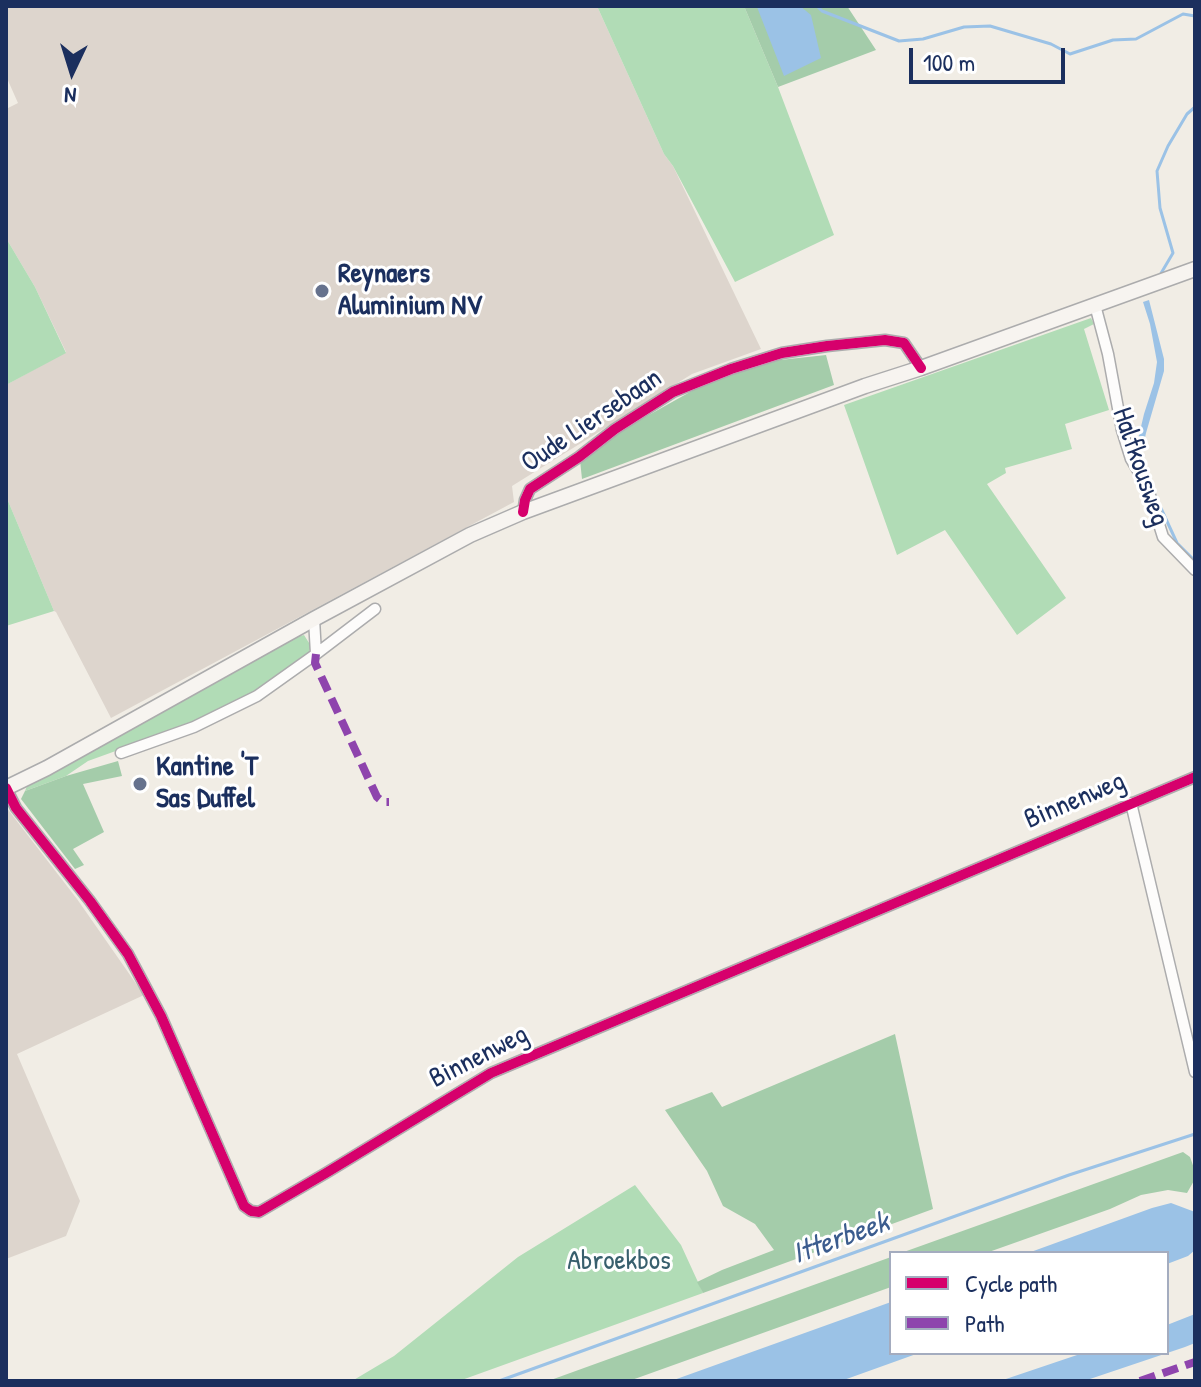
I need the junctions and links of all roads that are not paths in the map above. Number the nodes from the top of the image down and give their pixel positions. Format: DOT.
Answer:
graph roads {
  1 [pos="1195,269"];
  2 [pos="1095,305"];
  3 [pos="921,368"];
  4 [pos="523,512"];
  5 [pos="1195,570"];
  6 [pos="375,609"];
  7 [pos="314,619"];
  8 [pos="316,654"];
  9 [pos="121,753"];
  10 [pos="1195,777"];
  11 [pos="6,788"];
  12 [pos="1131,803"];
  13 [pos="1195,1072"];
  1 -- 2 [label="main road, Oude Liersebaan"];
  2 -- 3 [label="main road, Oude Liersebaan"];
  2 -- 5 [label="street, Halfkousweg"];
  3 -- 4 [label="main road, Oude Liersebaan"];
  3 -- 4 [label="street, Oude Liersebaan"];
  4 -- 7 [label="main road, Oude Liersebaan"];
  6 -- 8 [label="street"];
  7 -- 8 [label="street"];
  7 -- 11 [label="main road, Oude Liersebaan"];
  8 -- 9 [label="street"];
  10 -- 12 [label="street, Binnenweg"];
  11 -- 12 [label="street, Binnenweg"];
  12 -- 13 [label="street"];
}
